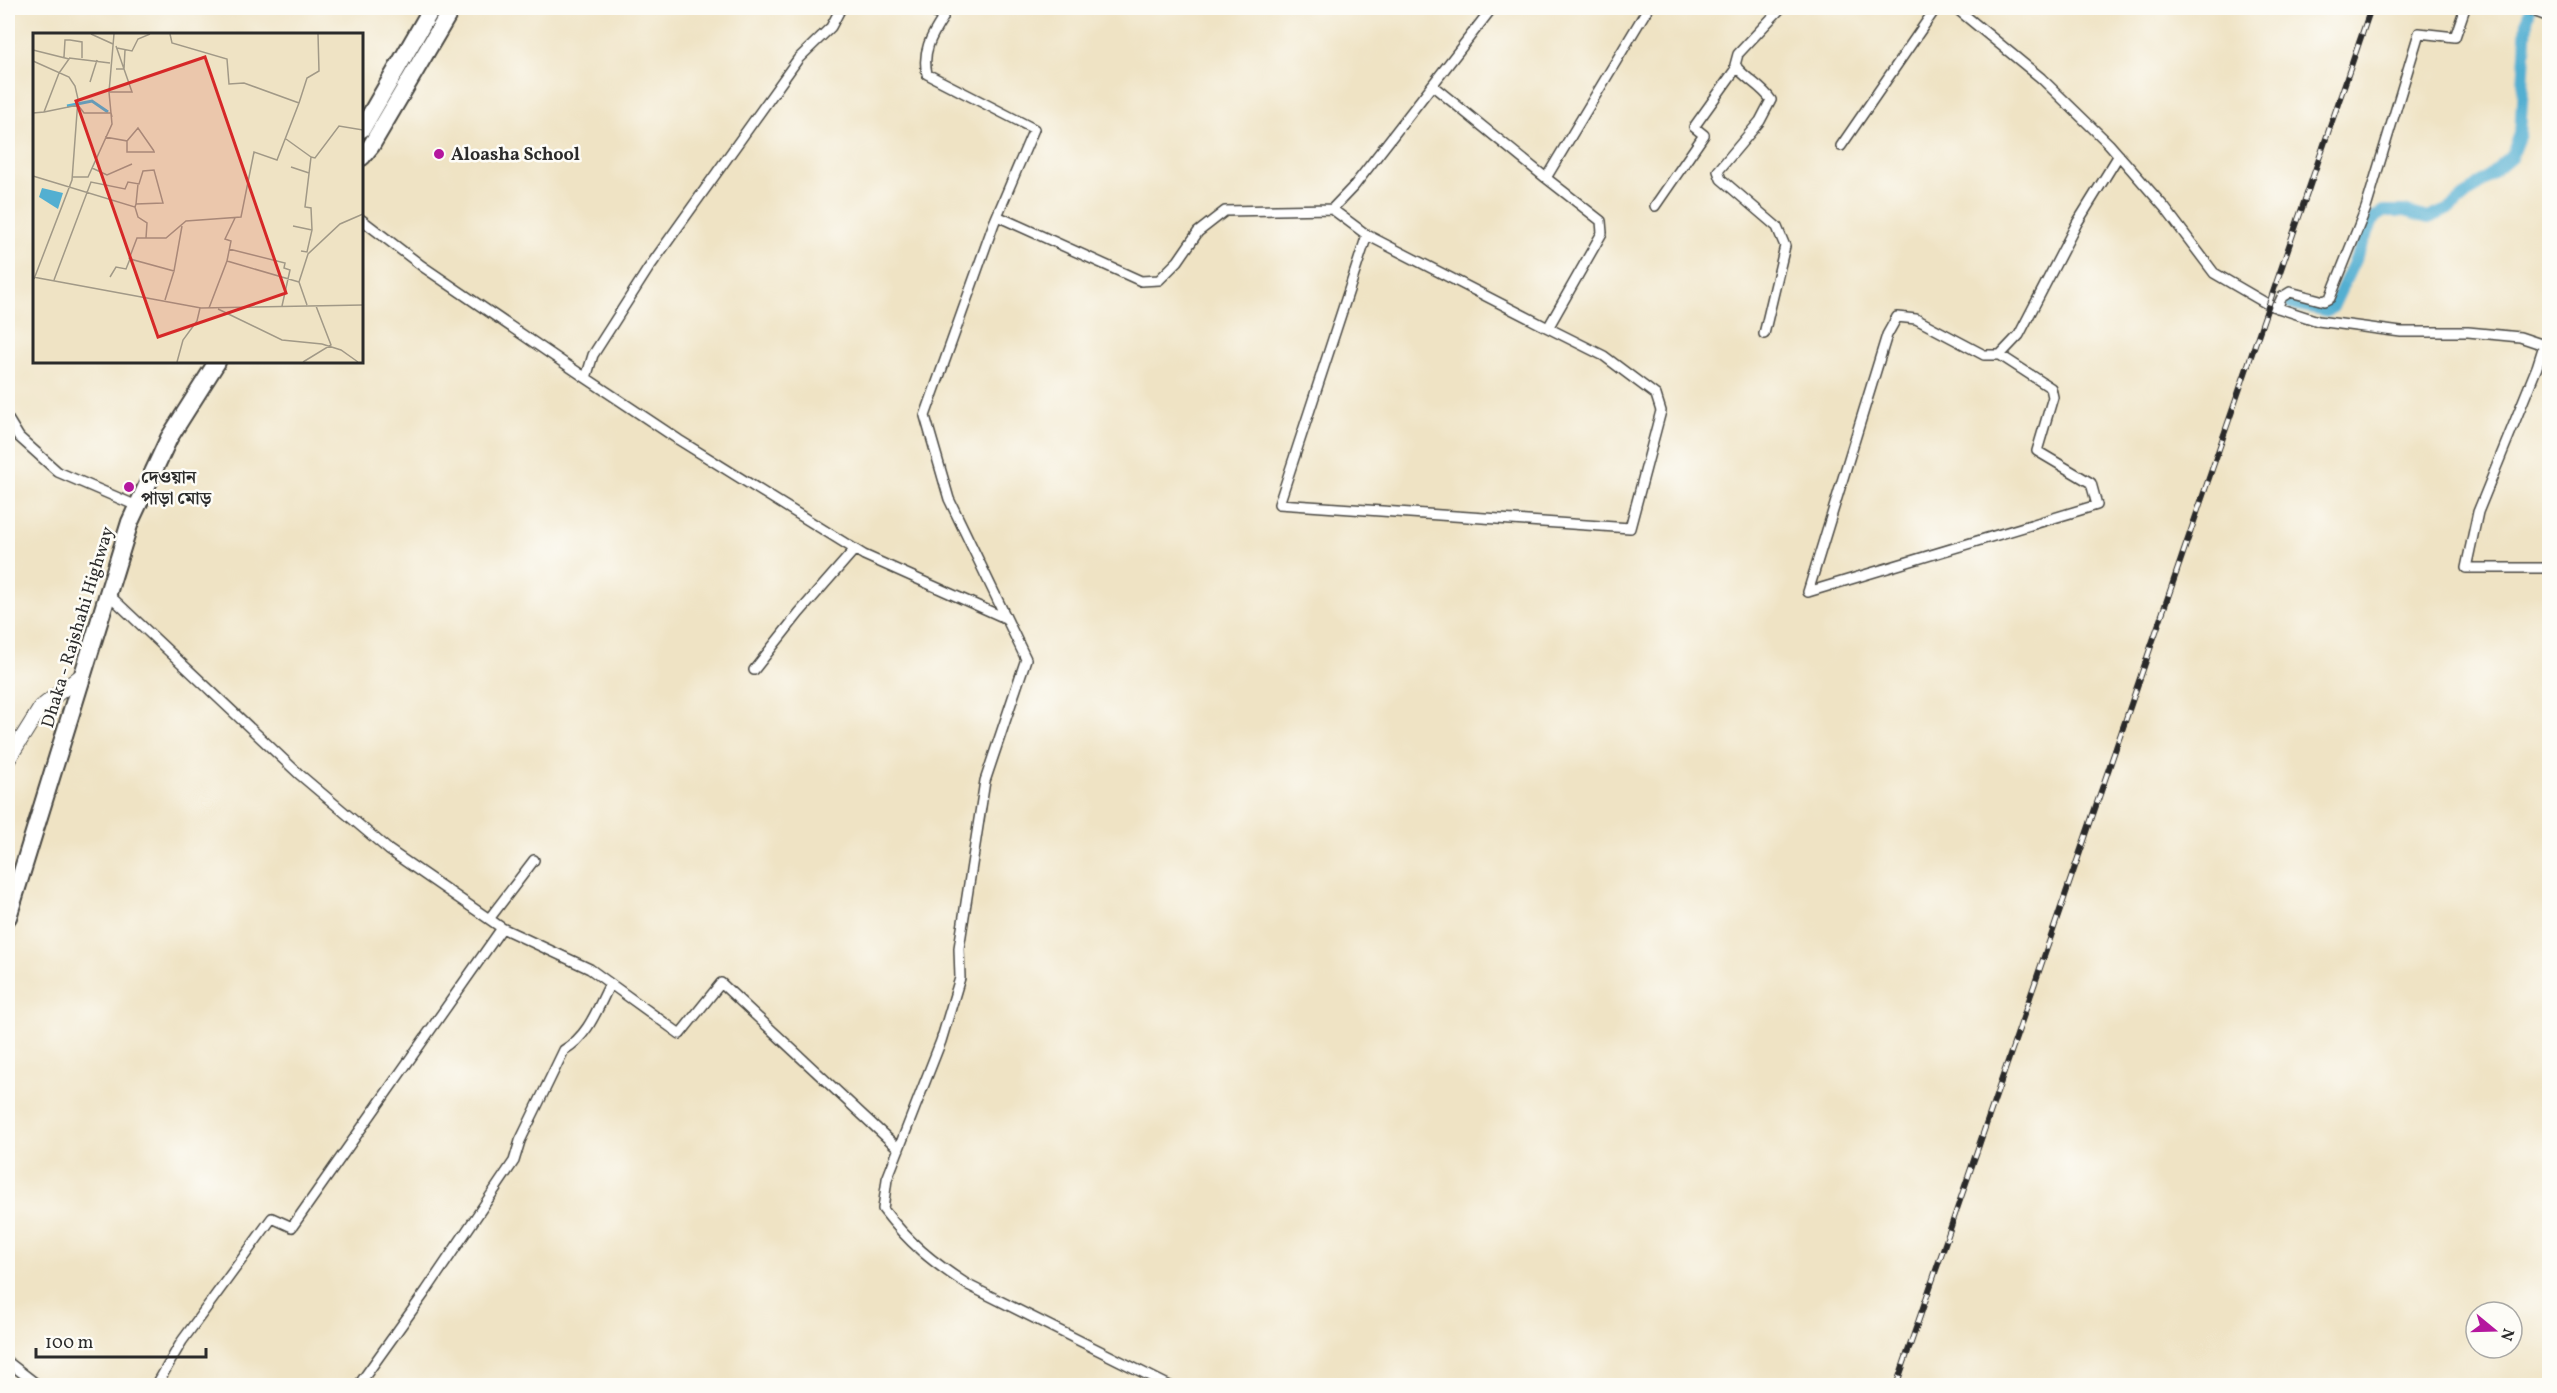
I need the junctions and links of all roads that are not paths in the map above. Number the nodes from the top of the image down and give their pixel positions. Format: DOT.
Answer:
graph roads {
  1 [pos="432,8"];
  2 [pos="452,8"];
  3 [pos="841,8"];
  4 [pos="928,8"];
  5 [pos="1492,8"];
  6 [pos="1648,8"];
  7 [pos="1781,8"];
  8 [pos="1936,8"];
  9 [pos="1956,8"];
  10 [pos="2466,8"];
  11 [pos="2534,8"];
  12 [pos="2550,14"];
  13 [pos="1737,67"];
  14 [pos="1433,86"];
  15 [pos="363,127"];
  16 [pos="1841,146"];
  17 [pos="2119,155"];
  18 [pos="363,156"];
  19 [pos="1546,178"];
  20 [pos="1655,206"];
  21 [pos="1332,209"];
  22 [pos="997,216"];
  23 [pos="363,221"];
  24 [pos="1366,235"];
  25 [pos="2277,308"];
  26 [pos="1548,328"];
  27 [pos="1764,334"];
  28 [pos="2547,346"];
  29 [pos="2000,355"];
  30 [pos="216,363"];
  31 [pos="586,378"];
  32 [pos="8,419"];
  33 [pos="138,506"];
  34 [pos="855,549"];
  35 [pos="2550,568"];
  36 [pos="107,593"];
  37 [pos="1005,618"];
  38 [pos="754,669"];
  39 [pos="83,674"];
  40 [pos="8,760"];
  41 [pos="534,860"];
  42 [pos="8,918"];
  43 [pos="489,919"];
  44 [pos="502,928"];
  45 [pos="610,984"];
  46 [pos="899,1149"];
  47 [pos="8,1362"];
  48 [pos="39,1386"];
  49 [pos="156,1386"];
  50 [pos="358,1386"];
  51 [pos="1170,1386"];
  1 -- 15 [label="highway"];
  2 -- 18 [label="highway"];
  3 -- 31 [label="street"];
  4 -- 22 [label="street"];
  5 -- 14 [label="street"];
  6 -- 19 [label="street"];
  7 -- 13 [label="street"];
  8 -- 16 [label="street"];
  9 -- 17 [label="street"];
  10 -- 25 [label="street"];
  11 -- 12 [label="main road"];
  13 -- 20 [label="street"];
  13 -- 27 [label="street"];
  14 -- 19 [label="street"];
  14 -- 21 [label="street"];
  17 -- 25 [label="street"];
  17 -- 29 [label="street"];
  19 -- 26 [label="street"];
  21 -- 22 [label="street"];
  21 -- 24 [label="street"];
  22 -- 37 [label="street"];
  23 -- 31 [label="street"];
  24 -- 26 [label="street"];
  24 -- 26 [label="street"];
  25 -- 28 [label="street"];
  28 -- 35 [label="street"];
  29 -- 29 [label="street"];
  30 -- 33 [label="highway, Dhaka - Rajshahi Highway"];
  31 -- 34 [label="street"];
  32 -- 33 [label="street"];
  33 -- 36 [label="highway, Dhaka - Rajshahi Highway"];
  34 -- 37 [label="street"];
  34 -- 38 [label="street"];
  36 -- 39 [label="highway, Dhaka - Rajshahi Highway"];
  36 -- 43 [label="street"];
  37 -- 46 [label="street"];
  39 -- 40 [label="street"];
  39 -- 42 [label="highway, Dhaka - Rajshahi Highway"];
  41 -- 43 [label="street"];
  43 -- 44 [label="street"];
  44 -- 45 [label="street"];
  44 -- 49 [label="street"];
  45 -- 46 [label="street"];
  45 -- 50 [label="street"];
  46 -- 51 [label="street"];
  47 -- 48 [label="street"];
}
